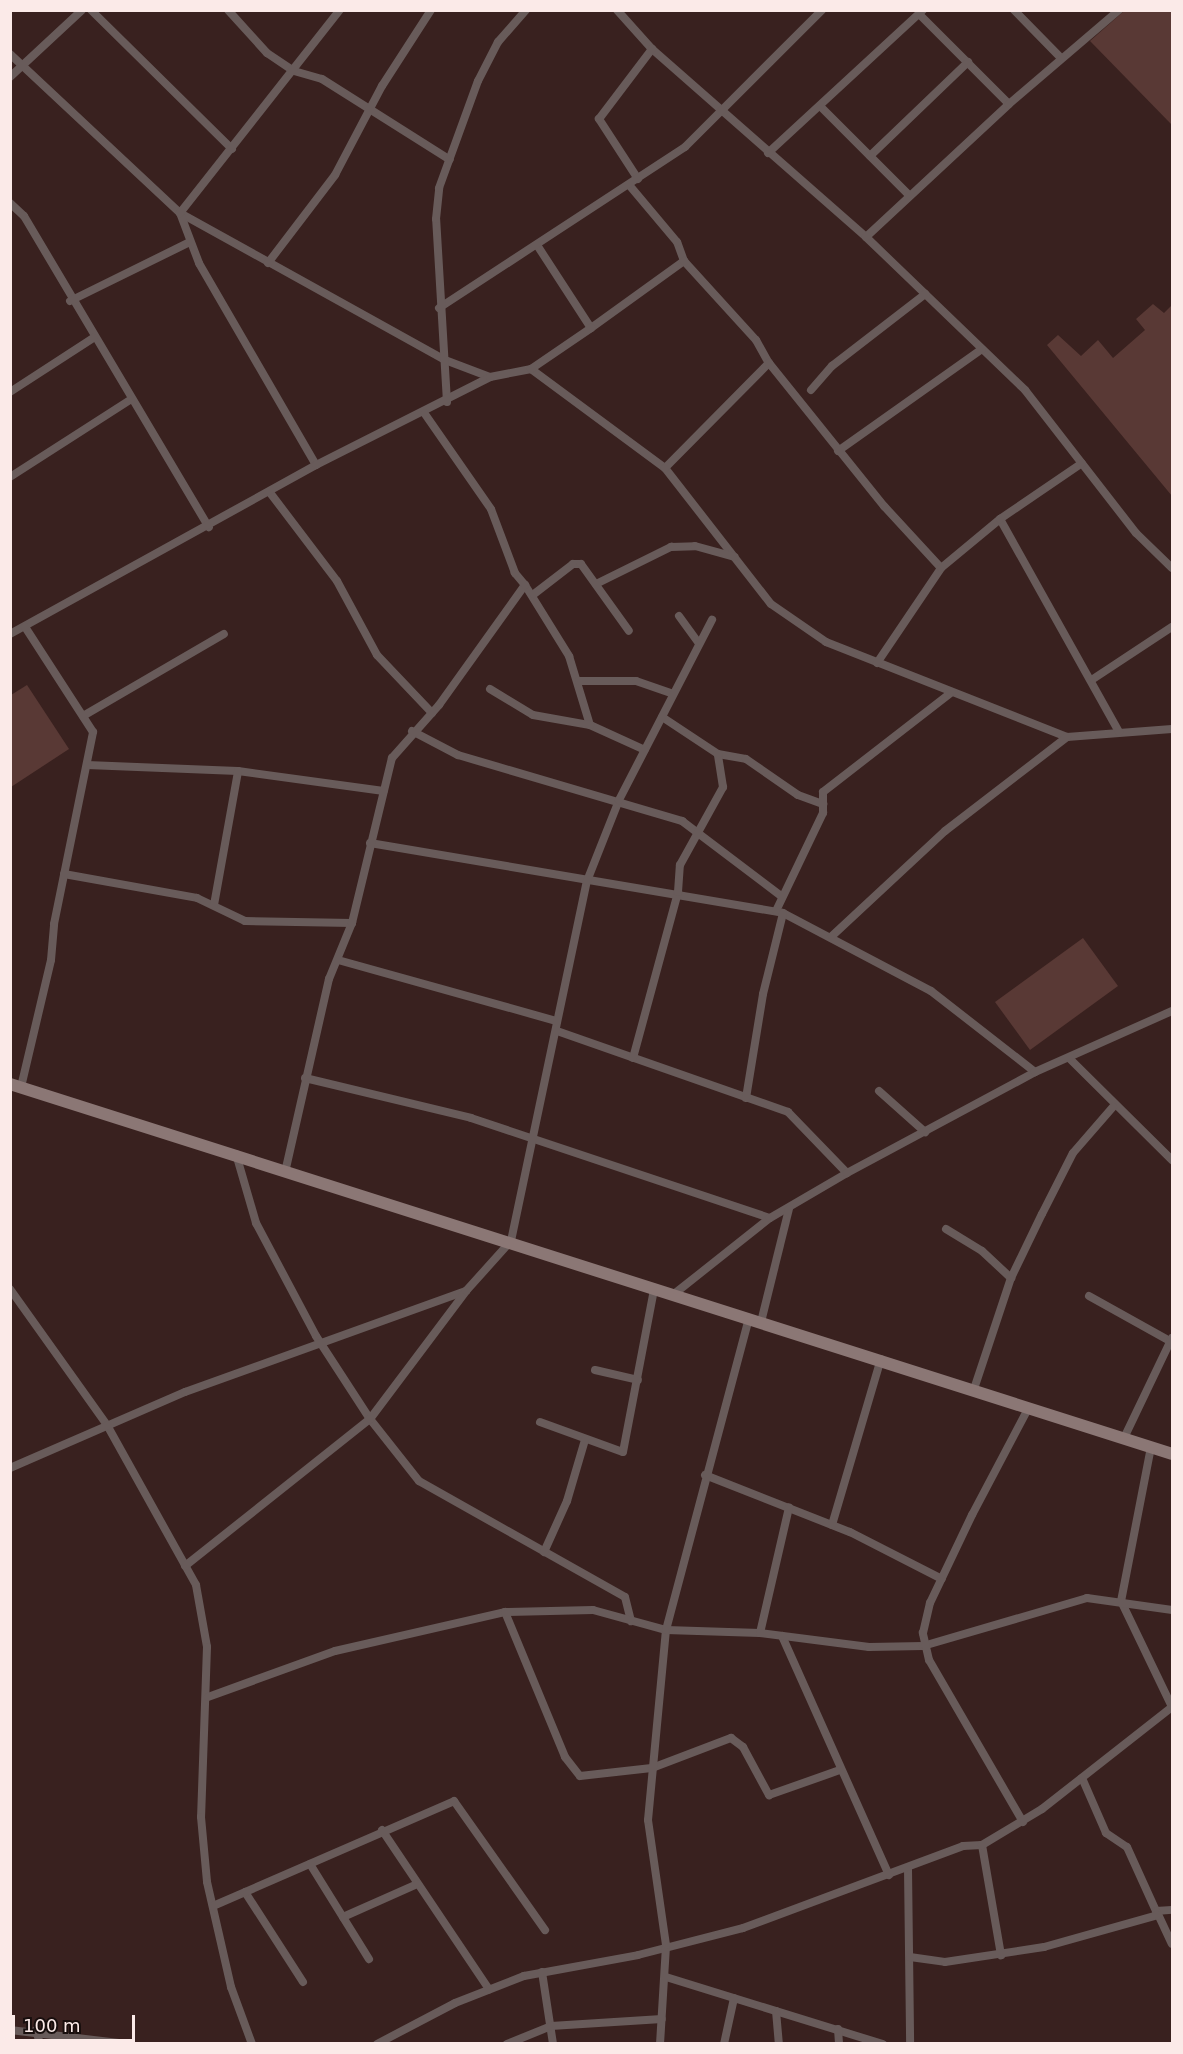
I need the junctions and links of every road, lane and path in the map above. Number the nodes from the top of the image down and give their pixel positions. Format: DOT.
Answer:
graph roads {
  1 [pos="82,10"];
  2 [pos="91,10"];
  3 [pos="228,10"];
  4 [pos="340,10"];
  5 [pos="431,10"];
  6 [pos="526,10"];
  7 [pos="617,10"];
  8 [pos="822,10"];
  9 [pos="1014,10"];
  10 [pos="921,12"];
  11 [pos="1113,12"];
  12 [pos="652,49"];
  13 [pos="10,54"];
  14 [pos="1061,58"];
  15 [pos="968,62"];
  16 [pos="22,68"];
  17 [pos="294,71"];
  18 [pos="10,77"];
  19 [pos="1009,104"];
  20 [pos="820,106"];
  21 [pos="371,111"];
  22 [pos="722,114"];
  23 [pos="232,149"];
  24 [pos="768,153"];
  25 [pos="870,156"];
  26 [pos="450,160"];
  27 [pos="638,179"];
  28 [pos="630,186"];
  29 [pos="910,196"];
  30 [pos="10,203"];
  31 [pos="180,213"];
  32 [pos="866,237"];
  33 [pos="188,243"];
  34 [pos="537,245"];
  35 [pos="684,261"];
  36 [pos="268,264"];
  37 [pos="925,294"];
  38 [pos="70,301"];
  39 [pos="439,308"];
  40 [pos="591,328"];
  41 [pos="93,338"];
  42 [pos="982,350"];
  43 [pos="446,360"];
  44 [pos="769,363"];
  45 [pos="531,369"];
  46 [pos="490,377"];
  47 [pos="811,390"];
  48 [pos="10,392"];
  49 [pos="130,400"];
  50 [pos="447,402"];
  51 [pos="424,414"];
  52 [pos="838,451"];
  53 [pos="1082,463"];
  54 [pos="316,465"];
  55 [pos="665,468"];
  56 [pos="10,477"];
  57 [pos="271,494"];
  58 [pos="1000,519"];
  59 [pos="209,527"];
  60 [pos="735,558"];
  61 [pos="941,568"];
  62 [pos="1173,568"];
  63 [pos="596,584"];
  64 [pos="525,585"];
  65 [pos="534,594"];
  66 [pos="679,616"];
  67 [pos="712,620"];
  68 [pos="25,627"];
  69 [pos="1173,627"];
  70 [pos="629,631"];
  71 [pos="10,634"];
  72 [pos="224,634"];
  73 [pos="699,644"];
  74 [pos="877,663"];
  75 [pos="1093,679"];
  76 [pos="579,681"];
  77 [pos="490,689"];
  78 [pos="952,692"];
  79 [pos="673,694"];
  80 [pos="432,713"];
  81 [pos="83,716"];
  82 [pos="662,717"];
  83 [pos="590,725"];
  84 [pos="1173,729"];
  85 [pos="412,731"];
  86 [pos="1119,732"];
  87 [pos="1067,737"];
  88 [pos="645,750"];
  89 [pos="718,754"];
  90 [pos="87,765"];
  91 [pos="238,771"];
  92 [pos="384,791"];
  93 [pos="619,800"];
  94 [pos="823,804"];
  95 [pos="696,832"];
  96 [pos="370,843"];
  97 [pos="64,874"];
  98 [pos="587,881"];
  99 [pos="678,892"];
  100 [pos="780,895"];
  101 [pos="214,905"];
  102 [pos="779,912"];
  103 [pos="352,923"];
  104 [pos="832,936"];
  105 [pos="338,960"];
  106 [pos="1173,1011"];
  107 [pos="557,1021"];
  108 [pos="557,1031"];
  109 [pos="633,1058"];
  110 [pos="1070,1059"];
  111 [pos="1035,1072"];
  112 [pos="305,1077"];
  113 [pos="16,1085"];
  114 [pos="879,1091"];
  115 [pos="746,1098"];
  116 [pos="1113,1107"];
  117 [pos="925,1132"];
  118 [pos="532,1137"];
  119 [pos="236,1153"];
  120 [pos="1173,1160"];
  121 [pos="286,1168"];
  122 [pos="847,1173"];
  123 [pos="789,1209"];
  124 [pos="770,1218"];
  125 [pos="946,1229"];
  126 [pos="511,1241"];
  127 [pos="1011,1278"];
  128 [pos="10,1289"];
  129 [pos="654,1289"];
  130 [pos="466,1291"];
  131 [pos="674,1294"];
  132 [pos="1089,1296"];
  133 [pos="755,1320"];
  134 [pos="1171,1339"];
  135 [pos="320,1342"];
  136 [pos="881,1359"];
  137 [pos="595,1371"];
  138 [pos="638,1380"];
  139 [pos="974,1389"];
  140 [pos="1029,1407"];
  141 [pos="370,1419"];
  142 [pos="540,1422"];
  143 [pos="107,1425"];
  144 [pos="1124,1438"];
  145 [pos="585,1440"];
  146 [pos="1151,1447"];
  147 [pos="1173,1454"];
  148 [pos="10,1468"];
  149 [pos="705,1475"];
  150 [pos="789,1507"];
  151 [pos="832,1524"];
  152 [pos="544,1552"];
  153 [pos="185,1566"];
  154 [pos="942,1579"];
  155 [pos="1121,1601"];
  156 [pos="1173,1610"];
  157 [pos="506,1612"];
  158 [pos="631,1621"];
  159 [pos="666,1630"];
  160 [pos="760,1633"];
  161 [pos="782,1636"];
  162 [pos="923,1646"];
  163 [pos="208,1697"];
  164 [pos="1172,1707"];
  165 [pos="652,1768"];
  166 [pos="840,1770"];
  167 [pos="1082,1778"];
  168 [pos="1023,1822"];
  169 [pos="382,1830"];
  170 [pos="982,1845"];
  171 [pos="310,1864"];
  172 [pos="908,1869"];
  173 [pos="889,1875"];
  174 [pos="417,1884"];
  175 [pos="245,1892"];
  176 [pos="213,1906"];
  177 [pos="1173,1910"];
  178 [pos="1157,1913"];
  179 [pos="343,1917"];
  180 [pos="545,1930"];
  181 [pos="1173,1944"];
  182 [pos="666,1945"];
  183 [pos="1001,1955"];
  184 [pos="910,1957"];
  185 [pos="369,1959"];
  186 [pos="542,1972"];
  187 [pos="666,1977"];
  188 [pos="303,1982"];
  189 [pos="489,1989"];
  190 [pos="734,1998"];
  191 [pos="776,2011"];
  192 [pos="662,2019"];
  193 [pos="551,2026"];
  194 [pos="10,2030"];
  195 [pos="36,2030"];
  196 [pos="838,2030"];
  197 [pos="40,2043"];
  198 [pos="127,2043"];
  199 [pos="252,2043"];
  200 [pos="377,2043"];
  201 [pos="507,2043"];
  202 [pos="553,2043"];
  203 [pos="660,2043"];
  204 [pos="724,2043"];
  205 [pos="779,2043"];
  206 [pos="839,2043"];
  207 [pos="884,2043"];
  208 [pos="910,2043"];
  1 -- 16 [label="street"];
  2 -- 23 [label="street"];
  3 -- 17 [label="street"];
  4 -- 17 [label="street"];
  5 -- 21 [label="street"];
  6 -- 26 [label="street"];
  7 -- 12 [label="street"];
  8 -- 22 [label="street"];
  9 -- 14 [label="street"];
  10 -- 15 [label="street"];
  10 -- 20 [label="street"];
  11 -- 14 [label="street"];
  12 -- 22 [label="street"];
  12 -- 27 [label="street"];
  13 -- 16 [label="street"];
  14 -- 19 [label="street"];
  15 -- 19 [label="street"];
  15 -- 25 [label="street"];
  16 -- 18 [label="street"];
  16 -- 31 [label="street"];
  17 -- 21 [label="street"];
  17 -- 23 [label="street"];
  19 -- 29 [label="street"];
  20 -- 24 [label="street"];
  20 -- 25 [label="street"];
  21 -- 26 [label="street"];
  21 -- 36 [label="street"];
  22 -- 24 [label="street"];
  22 -- 27 [label="street"];
  23 -- 31 [label="street"];
  24 -- 32 [label="street"];
  25 -- 29 [label="street"];
  26 -- 39 [label="street"];
  27 -- 28 [label="street"];
  28 -- 34 [label="street"];
  28 -- 35 [label="street"];
  29 -- 32 [label="street"];
  30 -- 38 [label="street"];
  31 -- 33 [label="street"];
  31 -- 36 [label="street"];
  32 -- 37 [label="street"];
  33 -- 38 [label="street"];
  33 -- 54 [label="street"];
  34 -- 39 [label="street"];
  34 -- 40 [label="street"];
  35 -- 40 [label="street"];
  35 -- 44 [label="street"];
  36 -- 43 [label="street"];
  37 -- 42 [label="street"];
  37 -- 47 [label="street"];
  38 -- 41 [label="street"];
  39 -- 43 [label="street"];
  40 -- 45 [label="street"];
  41 -- 48 [label="street"];
  41 -- 49 [label="street"];
  42 -- 52 [label="street"];
  42 -- 53 [label="street"];
  43 -- 46 [label="street"];
  43 -- 50 [label="street"];
  44 -- 52 [label="street"];
  44 -- 55 [label="street"];
  45 -- 46 [label="street"];
  45 -- 55 [label="street"];
  46 -- 50 [label="street"];
  49 -- 56 [label="street"];
  49 -- 59 [label="street"];
  50 -- 51 [label="street"];
  51 -- 54 [label="street"];
  51 -- 64 [label="street"];
  52 -- 61 [label="street"];
  53 -- 58 [label="street"];
  53 -- 62 [label="street"];
  54 -- 57 [label="street"];
  55 -- 60 [label="street"];
  57 -- 59 [label="street"];
  57 -- 80 [label="street"];
  58 -- 61 [label="street"];
  58 -- 75 [label="street"];
  59 -- 68 [label="street"];
  60 -- 63 [label="street"];
  60 -- 74 [label="street"];
  61 -- 74 [label="street"];
  63 -- 65 [label="street"];
  63 -- 70 [label="street"];
  64 -- 65 [label="street"];
  64 -- 80 [label="street"];
  65 -- 76 [label="street"];
  66 -- 73 [label="street"];
  67 -- 73 [label="street"];
  68 -- 71 [label="street"];
  68 -- 81 [label="street"];
  69 -- 75 [label="street"];
  72 -- 81 [label="street"];
  73 -- 79 [label="street"];
  74 -- 78 [label="street"];
  75 -- 86 [label="street"];
  76 -- 79 [label="street"];
  76 -- 83 [label="street"];
  77 -- 83 [label="street"];
  78 -- 87 [label="street"];
  78 -- 94 [label="street"];
  79 -- 82 [label="street"];
  80 -- 85 [label="street"];
  81 -- 90 [label="street"];
  82 -- 88 [label="street"];
  82 -- 89 [label="street"];
  83 -- 88 [label="street"];
  84 -- 86 [label="street"];
  85 -- 92 [label="street"];
  85 -- 93 [label="street"];
  86 -- 87 [label="street"];
  87 -- 104 [label="street"];
  88 -- 93 [label="street"];
  89 -- 94 [label="street"];
  89 -- 95 [label="street"];
  90 -- 91 [label="street"];
  90 -- 97 [label="street"];
  91 -- 92 [label="street"];
  91 -- 101 [label="street"];
  92 -- 96 [label="street"];
  93 -- 95 [label="street"];
  93 -- 98 [label="street"];
  94 -- 100 [label="street"];
  95 -- 99 [label="street"];
  95 -- 100 [label="street"];
  96 -- 98 [label="street"];
  96 -- 103 [label="street"];
  97 -- 101 [label="street"];
  97 -- 113 [label="street"];
  98 -- 99 [label="street"];
  98 -- 107 [label="street"];
  99 -- 102 [label="street"];
  99 -- 109 [label="street"];
  100 -- 102 [label="street"];
  101 -- 103 [label="street"];
  102 -- 104 [label="street"];
  102 -- 115 [label="street"];
  103 -- 105 [label="street"];
  104 -- 111 [label="street"];
  105 -- 107 [label="street"];
  105 -- 112 [label="street"];
  106 -- 110 [label="street"];
  107 -- 108 [label="street"];
  108 -- 109 [label="street"];
  108 -- 118 [label="street"];
  109 -- 115 [label="street"];
  110 -- 111 [label="street"];
  110 -- 116 [label="street"];
  111 -- 117 [label="street"];
  112 -- 118 [label="street"];
  112 -- 121 [label="street"];
  113 -- 119 [label="main road"];
  114 -- 117 [label="street"];
  115 -- 122 [label="street"];
  116 -- 120 [label="street"];
  116 -- 127 [label="street"];
  117 -- 122 [label="street"];
  118 -- 124 [label="street"];
  118 -- 126 [label="street"];
  119 -- 121 [label="main road"];
  119 -- 135 [label="street"];
  121 -- 126 [label="main road"];
  122 -- 123 [label="street"];
  123 -- 124 [label="street"];
  123 -- 133 [label="street"];
  124 -- 131 [label="street"];
  125 -- 127 [label="street"];
  126 -- 129 [label="main road"];
  126 -- 130 [label="street"];
  127 -- 139 [label="street"];
  128 -- 143 [label="street"];
  129 -- 131 [label="main road"];
  129 -- 138 [label="street"];
  130 -- 135 [label="street"];
  130 -- 141 [label="street"];
  131 -- 133 [label="main road"];
  132 -- 134 [label="street"];
  133 -- 136 [label="main road"];
  133 -- 149 [label="street"];
  134 -- 144 [label="street"];
  135 -- 141 [label="street"];
  135 -- 143 [label="street"];
  136 -- 139 [label="main road"];
  136 -- 151 [label="street"];
  137 -- 138 [label="street"];
  138 -- 145 [label="street"];
  139 -- 140 [label="main road"];
  140 -- 144 [label="main road"];
  140 -- 154 [label="street"];
  141 -- 152 [label="street"];
  141 -- 153 [label="street"];
  142 -- 145 [label="street"];
  143 -- 148 [label="street"];
  143 -- 153 [label="street"];
  144 -- 146 [label="main road"];
  145 -- 152 [label="street"];
  146 -- 147 [label="main road"];
  146 -- 155 [label="street"];
  149 -- 150 [label="street"];
  149 -- 159 [label="street"];
  150 -- 151 [label="street"];
  150 -- 160 [label="street"];
  151 -- 154 [label="street"];
  152 -- 158 [label="street"];
  153 -- 163 [label="street"];
  154 -- 162 [label="street"];
  155 -- 156 [label="street"];
  155 -- 162 [label="street"];
  155 -- 164 [label="street"];
  157 -- 158 [label="street"];
  157 -- 163 [label="street"];
  157 -- 165 [label="street"];
  158 -- 159 [label="street"];
  159 -- 160 [label="street"];
  159 -- 165 [label="street"];
  160 -- 161 [label="street"];
  161 -- 162 [label="street"];
  161 -- 166 [label="street"];
  162 -- 168 [label="street"];
  163 -- 176 [label="street"];
  164 -- 167 [label="street"];
  165 -- 166 [label="street"];
  165 -- 182 [label="street"];
  166 -- 173 [label="street"];
  167 -- 168 [label="street"];
  167 -- 178 [label="street"];
  168 -- 170 [label="street"];
  169 -- 171 [label="street"];
  169 -- 174 [label="street"];
  169 -- 180 [label="street"];
  170 -- 172 [label="street"];
  170 -- 183 [label="street"];
  171 -- 175 [label="street"];
  171 -- 179 [label="street"];
  172 -- 173 [label="street"];
  172 -- 184 [label="street"];
  173 -- 182 [label="street"];
  174 -- 179 [label="street"];
  174 -- 189 [label="street"];
  175 -- 176 [label="street"];
  175 -- 188 [label="street"];
  176 -- 199 [label="street"];
  177 -- 178 [label="street"];
  178 -- 181 [label="street"];
  178 -- 183 [label="street"];
  179 -- 185 [label="street"];
  182 -- 186 [label="street"];
  182 -- 187 [label="street"];
  183 -- 184 [label="street"];
  184 -- 208 [label="street"];
  186 -- 189 [label="street"];
  186 -- 193 [label="street"];
  187 -- 190 [label="street"];
  187 -- 192 [label="street"];
  189 -- 200 [label="street"];
  190 -- 191 [label="street"];
  190 -- 204 [label="street"];
  191 -- 196 [label="street"];
  191 -- 205 [label="street"];
  192 -- 193 [label="street"];
  192 -- 203 [label="street"];
  193 -- 201 [label="street"];
  193 -- 202 [label="street"];
  194 -- 195 [label="street"];
  195 -- 197 [label="street"];
  195 -- 198 [label="street"];
  196 -- 206 [label="street"];
  196 -- 207 [label="street"];
}
